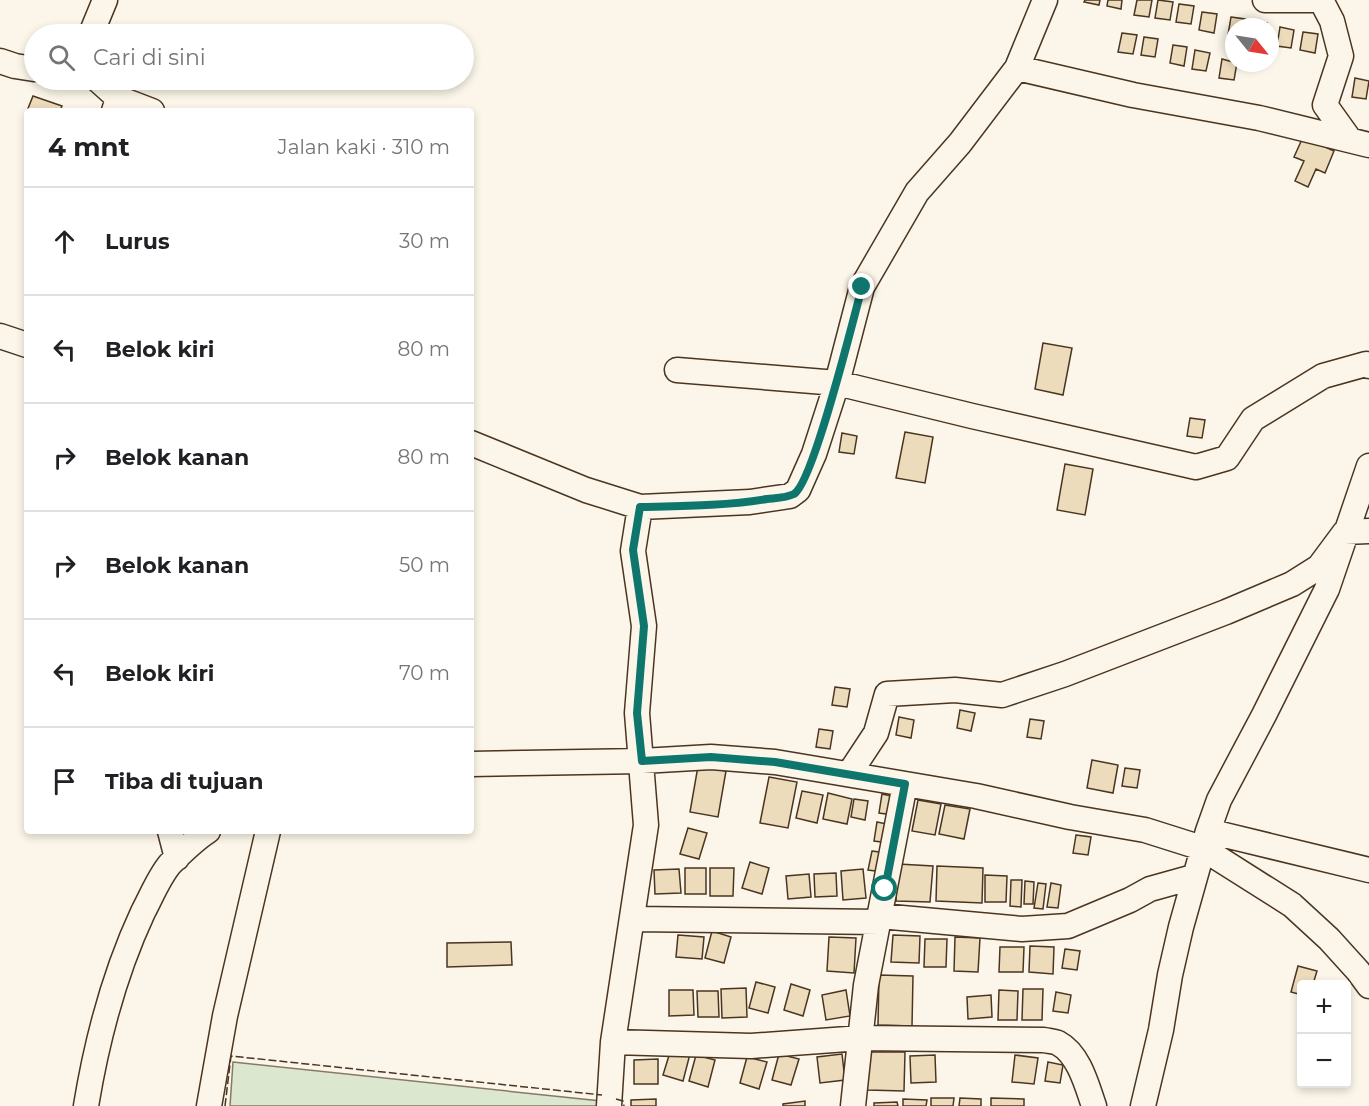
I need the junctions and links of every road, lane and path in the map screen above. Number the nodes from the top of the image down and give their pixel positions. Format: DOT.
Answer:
graph roads {
  1 [pos="105,0"];
  2 [pos="1045,0"];
  3 [pos="1265,0"];
  4 [pos="1321,0"];
  5 [pos="95,24"];
  6 [pos="0,61"];
  7 [pos="24,67"];
  8 [pos="1017,68"];
  9 [pos="105,90"];
  10 [pos="116,105"];
  11 [pos="134,108"];
  12 [pos="1360,142"];
  13 [pos="0,336"];
  14 [pos="24,344"];
  15 [pos="1369,366"];
  16 [pos="677,370"];
  17 [pos="837,383"];
  18 [pos="474,444"];
  19 [pos="1369,466"];
  20 [pos="640,507"];
  21 [pos="1369,531"];
  22 [pos="1345,532"];
  23 [pos="642,761"];
  24 [pos="474,764"];
  25 [pos="849,774"];
  26 [pos="905,784"];
  27 [pos="171,834"];
  28 [pos="204,834"];
  29 [pos="267,834"];
  30 [pos="1205,839"];
  31 [pos="177,858"];
  32 [pos="1369,870"];
  33 [pos="1194,877"];
  34 [pos="633,919"];
  35 [pos="879,919"];
  36 [pos="1369,987"];
  37 [pos="861,1038"];
  38 [pos="613,1042"];
  39 [pos="86,1106"];
  40 [pos="209,1106"];
  41 [pos="609,1106"];
  42 [pos="853,1106"];
  43 [pos="1094,1106"];
  44 [pos="1143,1106"];
  1 -- 5 [label="street"];
  2 -- 8 [label="street"];
  3 -- 4 [label="street"];
  4 -- 12 [label="street"];
  6 -- 7 [label="street"];
  8 -- 12 [label="street"];
  8 -- 17 [label="street"];
  9 -- 10 [label="street"];
  10 -- 11 [label="street"];
  13 -- 14 [label="street"];
  15 -- 17 [label="street"];
  16 -- 17 [label="street"];
  17 -- 20 [label="street"];
  18 -- 20 [label="street"];
  19 -- 22 [label="street"];
  20 -- 23 [label="street"];
  21 -- 22 [label="street"];
  22 -- 25 [label="street"];
  22 -- 30 [label="street"];
  23 -- 24 [label="street"];
  23 -- 25 [label="street"];
  23 -- 34 [label="street"];
  25 -- 26 [label="street"];
  26 -- 30 [label="street"];
  26 -- 35 [label="street"];
  27 -- 31 [label="street"];
  28 -- 31 [label="street"];
  29 -- 40 [label="street"];
  30 -- 32 [label="street"];
  30 -- 33 [label="street"];
  30 -- 36 [label="street"];
  31 -- 39 [label="street"];
  33 -- 35 [label="street"];
  33 -- 44 [label="street"];
  34 -- 35 [label="street"];
  34 -- 38 [label="street"];
  35 -- 37 [label="street"];
  37 -- 38 [label="street"];
  37 -- 42 [label="street"];
  37 -- 43 [label="street"];
  38 -- 41 [label="street"];
}
